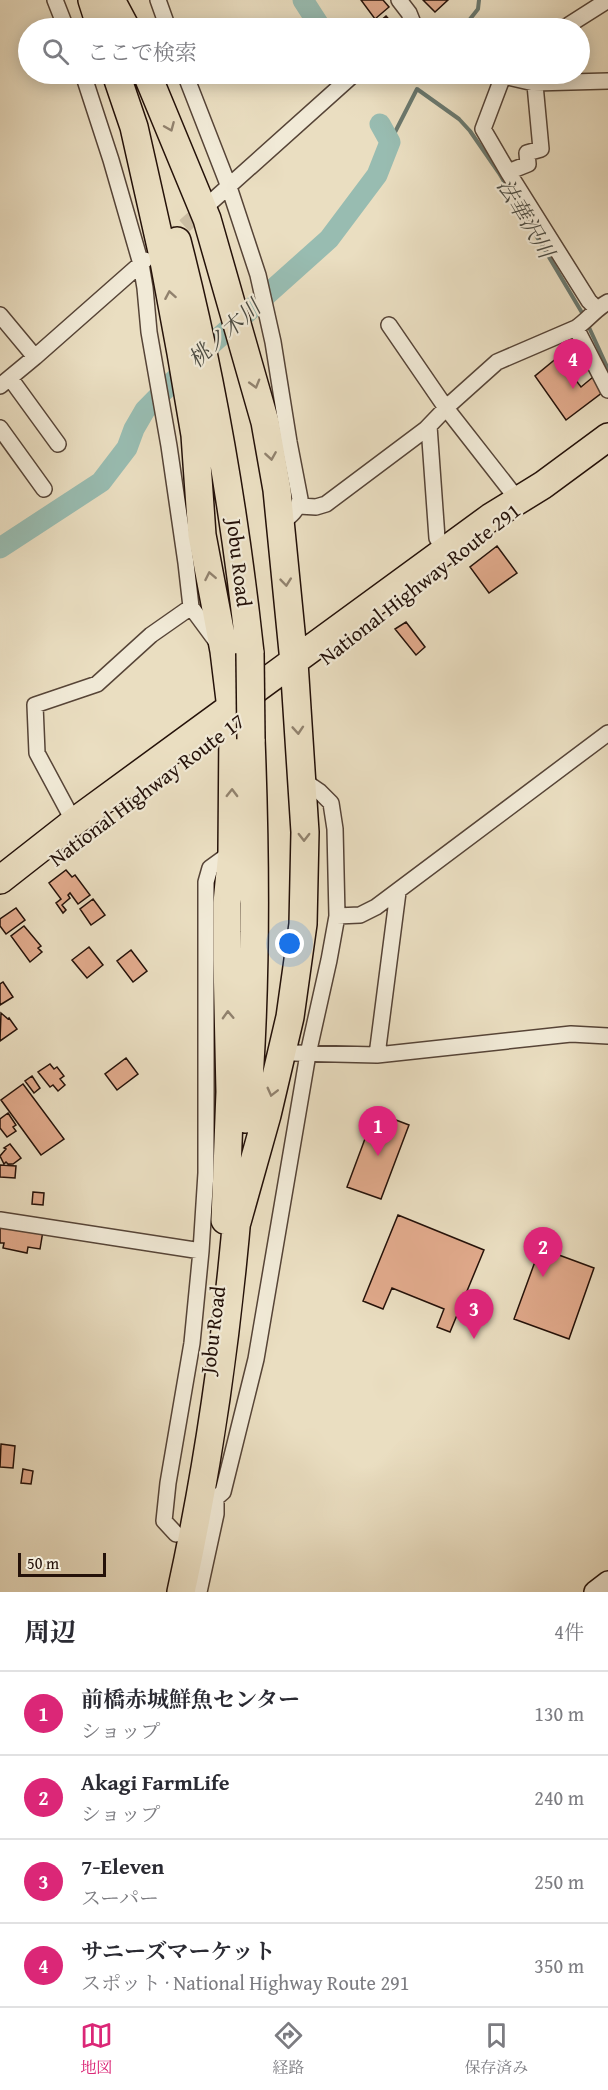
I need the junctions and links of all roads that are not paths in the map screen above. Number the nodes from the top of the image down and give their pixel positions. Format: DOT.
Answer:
graph roads {
  1 [pos="55,0"];
  2 [pos="92,0"];
  3 [pos="99,0"];
  4 [pos="111,0"];
  5 [pos="158,0"];
  6 [pos="399,0"];
  7 [pos="608,0"];
  8 [pos="62,18"];
  9 [pos="98,18"];
  10 [pos="106,18"];
  11 [pos="121,18"];
  12 [pos="164,18"];
  13 [pos="410,18"];
  14 [pos="580,18"];
  15 [pos="590,80"];
  16 [pos="608,81"];
  17 [pos="86,84"];
  18 [pos="119,84"];
  19 [pos="129,84"];
  20 [pos="151,84"];
  21 [pos="189,84"];
  22 [pos="343,84"];
  23 [pos="496,84"];
  24 [pos="535,84"];
  25 [pos="508,172"];
  26 [pos="229,188"];
  27 [pos="210,203"];
  28 [pos="159,249"];
  29 [pos="141,264"];
  30 [pos="602,305"];
  31 [pos="0,315"];
  32 [pos="389,325"];
  33 [pos="576,328"];
  34 [pos="190,345"];
  35 [pos="35,357"];
  36 [pos="5,382"];
  37 [pos="608,390"];
  38 [pos="446,408"];
  39 [pos="429,426"];
  40 [pos="0,428"];
  41 [pos="608,437"];
  42 [pos="58,444"];
  43 [pos="543,486"];
  44 [pos="44,489"];
  45 [pos="518,500"];
  46 [pos="289,515"];
  47 [pos="446,550"];
  48 [pos="190,607"];
  49 [pos="237,652"];
  50 [pos="294,671"];
  51 [pos="238,724"];
  52 [pos="608,733"];
  53 [pos="301,779"];
  54 [pos="75,822"];
  55 [pos="232,852"];
  56 [pos="0,880"];
  57 [pos="398,892"];
  58 [pos="0,901"];
  59 [pos="337,916"];
  60 [pos="608,1036"];
  61 [pos="301,1054"];
  62 [pos="377,1055"];
  63 [pos="0,1220"];
  64 [pos="231,1221"];
  65 [pos="201,1251"];
  66 [pos="209,1499"];
  67 [pos="176,1534"];
  68 [pos="608,1582"];
  69 [pos="163,1592"];
  70 [pos="181,1592"];
  71 [pos="199,1592"];
  72 [pos="595,1592"];
  1 -- 8 [label="street"];
  2 -- 9 [label="highway"];
  3 -- 10 [label="highway"];
  4 -- 11 [label="highway"];
  5 -- 12 [label="street"];
  6 -- 13 [label="street"];
  7 -- 14 [label="street"];
  15 -- 16 [label="street"];
  17 -- 29 [label="street"];
  34 -- 18 [label="highway, one-way"];
  19 -- 34 [label="highway, Jobu Road"];
  20 -- 46 [label="highway, one-way"];
  21 -- 26 [label="street"];
  22 -- 26 [label="street"];
  23 -- 25 [label="street"];
  24 -- 25 [label="street"];
  25 -- 30 [label="street"];
  26 -- 27 [label="street"];
  26 -- 46 [label="street"];
  28 -- 29 [label="street"];
  29 -- 35 [label="street"];
  29 -- 48 [label="street"];
  30 -- 33 [label="street"];
  31 -- 35 [label="street"];
  32 -- 38 [label="street"];
  33 -- 37 [label="street"];
  33 -- 38 [label="street"];
  49 -- 34 [label="highway, one-way"];
  34 -- 49 [label="highway, Jobu Road"];
  35 -- 36 [label="street"];
  36 -- 42 [label="street"];
  38 -- 39 [label="street"];
  38 -- 45 [label="street"];
  39 -- 46 [label="street"];
  39 -- 47 [label="street"];
  40 -- 44 [label="street"];
  41 -- 43 [label="highway, National Highway Route 291"];
  43 -- 45 [label="highway, National Highway Route 291"];
  43 -- 50 [label="highway, National Highway Route 291"];
  45 -- 47 [label="highway, National Highway Route 291"];
  46 -- 50 [label="highway, one-way"];
  47 -- 50 [label="highway, National Highway Route 291"];
  48 -- 49 [label="street"];
  48 -- 54 [label="street"];
  49 -- 51 [label="highway, Jobu Road, bridge"];
  49 -- 51 [label="highway"];
  50 -- 51 [label="highway, National Highway Route 17"];
  50 -- 53 [label="highway, one-way"];
  51 -- 54 [label="highway, National Highway Route 17"];
  55 -- 51 [label="highway, one-way"];
  51 -- 58 [label="highway, National Highway Route 17"];
  51 -- 64 [label="highway, Jobu Road"];
  52 -- 57 [label="street"];
  53 -- 59 [label="street"];
  53 -- 64 [label="highway, one-way"];
  54 -- 56 [label="highway, National Highway Route 17"];
  64 -- 55 [label="highway, one-way"];
  55 -- 65 [label="street"];
  57 -- 59 [label="street"];
  57 -- 62 [label="street"];
  59 -- 61 [label="street"];
  60 -- 62 [label="street"];
  61 -- 62 [label="street"];
  61 -- 66 [label="street"];
  63 -- 65 [label="street"];
  64 -- 66 [label="highway, Jobu Road"];
  64 -- 67 [label="highway, Jobu Road"];
  65 -- 67 [label="street"];
  66 -- 70 [label="highway, Jobu Road"];
  66 -- 71 [label="street"];
  67 -- 69 [label="highway, Jobu Road"];
  68 -- 72 [label="street"];
}
